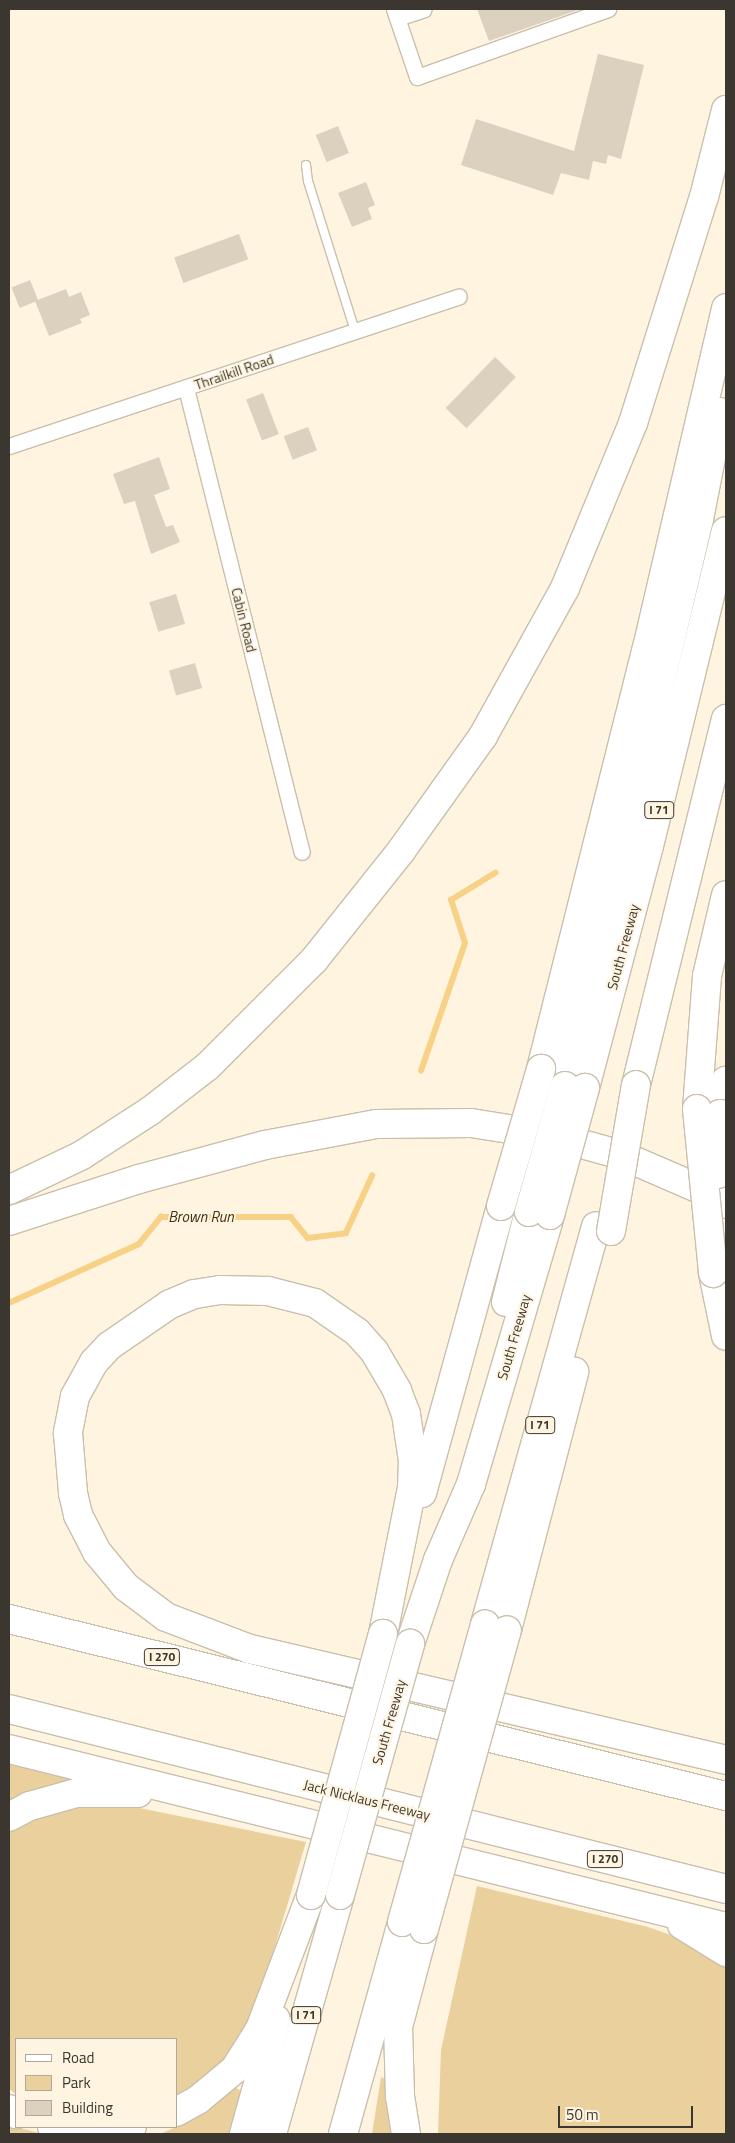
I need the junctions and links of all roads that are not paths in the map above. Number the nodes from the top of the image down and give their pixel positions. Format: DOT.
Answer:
graph roads {
  1 [pos="424,9"];
  2 [pos="608,9"];
  3 [pos="396,13"];
  4 [pos="726,110"];
  5 [pos="306,165"];
  6 [pos="459,296"];
  7 [pos="726,308"];
  8 [pos="355,331"];
  9 [pos="726,379"];
  10 [pos="186,388"];
  11 [pos="9,446"];
  12 [pos="726,531"];
  13 [pos="726,719"];
  14 [pos="302,852"];
  15 [pos="726,895"];
  16 [pos="726,1082"];
  17 [pos="575,1087"];
  18 [pos="709,1112"];
  19 [pos="9,1190"];
  20 [pos="726,1204"];
  21 [pos="9,1221"];
  22 [pos="726,1336"];
  23 [pos="9,1619"];
  24 [pos="383,1634"];
  25 [pos="9,1708"];
  26 [pos="9,1749"];
  27 [pos="726,1760"];
  28 [pos="726,1796"];
  29 [pos="244,1809"];
  30 [pos="9,1817"];
  31 [pos="726,1889"];
  32 [pos="311,1895"];
  33 [pos="621,1900"];
  34 [pos="413,1926"];
  35 [pos="726,1927"];
  36 [pos="726,1952"];
  37 [pos="178,2111"];
  38 [pos="59,2128"];
  39 [pos="123,2128"];
  40 [pos="244,2134"];
  41 [pos="272,2134"];
  42 [pos="343,2134"];
  43 [pos="406,2134"];
  1 -- 3 [label="street"];
  2 -- 3 [label="street"];
  4 -- 19 [label="highway"];
  5 -- 8 [label="lane"];
  6 -- 8 [label="street, Thrailkill Road"];
  7 -- 24 [label="highway, bridge"];
  8 -- 10 [label="street, Thrailkill Road"];
  9 -- 17 [label="highway"];
  10 -- 11 [label="street, Thrailkill Road"];
  10 -- 14 [label="street, Cabin Road"];
  12 -- 17 [label="highway, South Freeway / I 71"];
  13 -- 34 [label="highway, I 71, bridge"];
  15 -- 18 [label="highway"];
  16 -- 18 [label="highway"];
  17 -- 41 [label="highway, South Freeway / I 71, bridge"];
  18 -- 22 [label="highway, bridge"];
  20 -- 21 [label="highway"];
  23 -- 28 [label="highway, I 270"];
  24 -- 27 [label="highway"];
  24 -- 32 [label="highway, bridge"];
  25 -- 31 [label="highway, Jack Nicklaus Freeway / I 270"];
  26 -- 29 [label="highway"];
  29 -- 30 [label="highway"];
  29 -- 33 [label="highway"];
  32 -- 37 [label="highway"];
  32 -- 40 [label="highway"];
  33 -- 35 [label="highway"];
  33 -- 36 [label="highway"];
  34 -- 42 [label="highway, I 71"];
  34 -- 43 [label="highway"];
  38 -- 39 [label="highway"];
}
